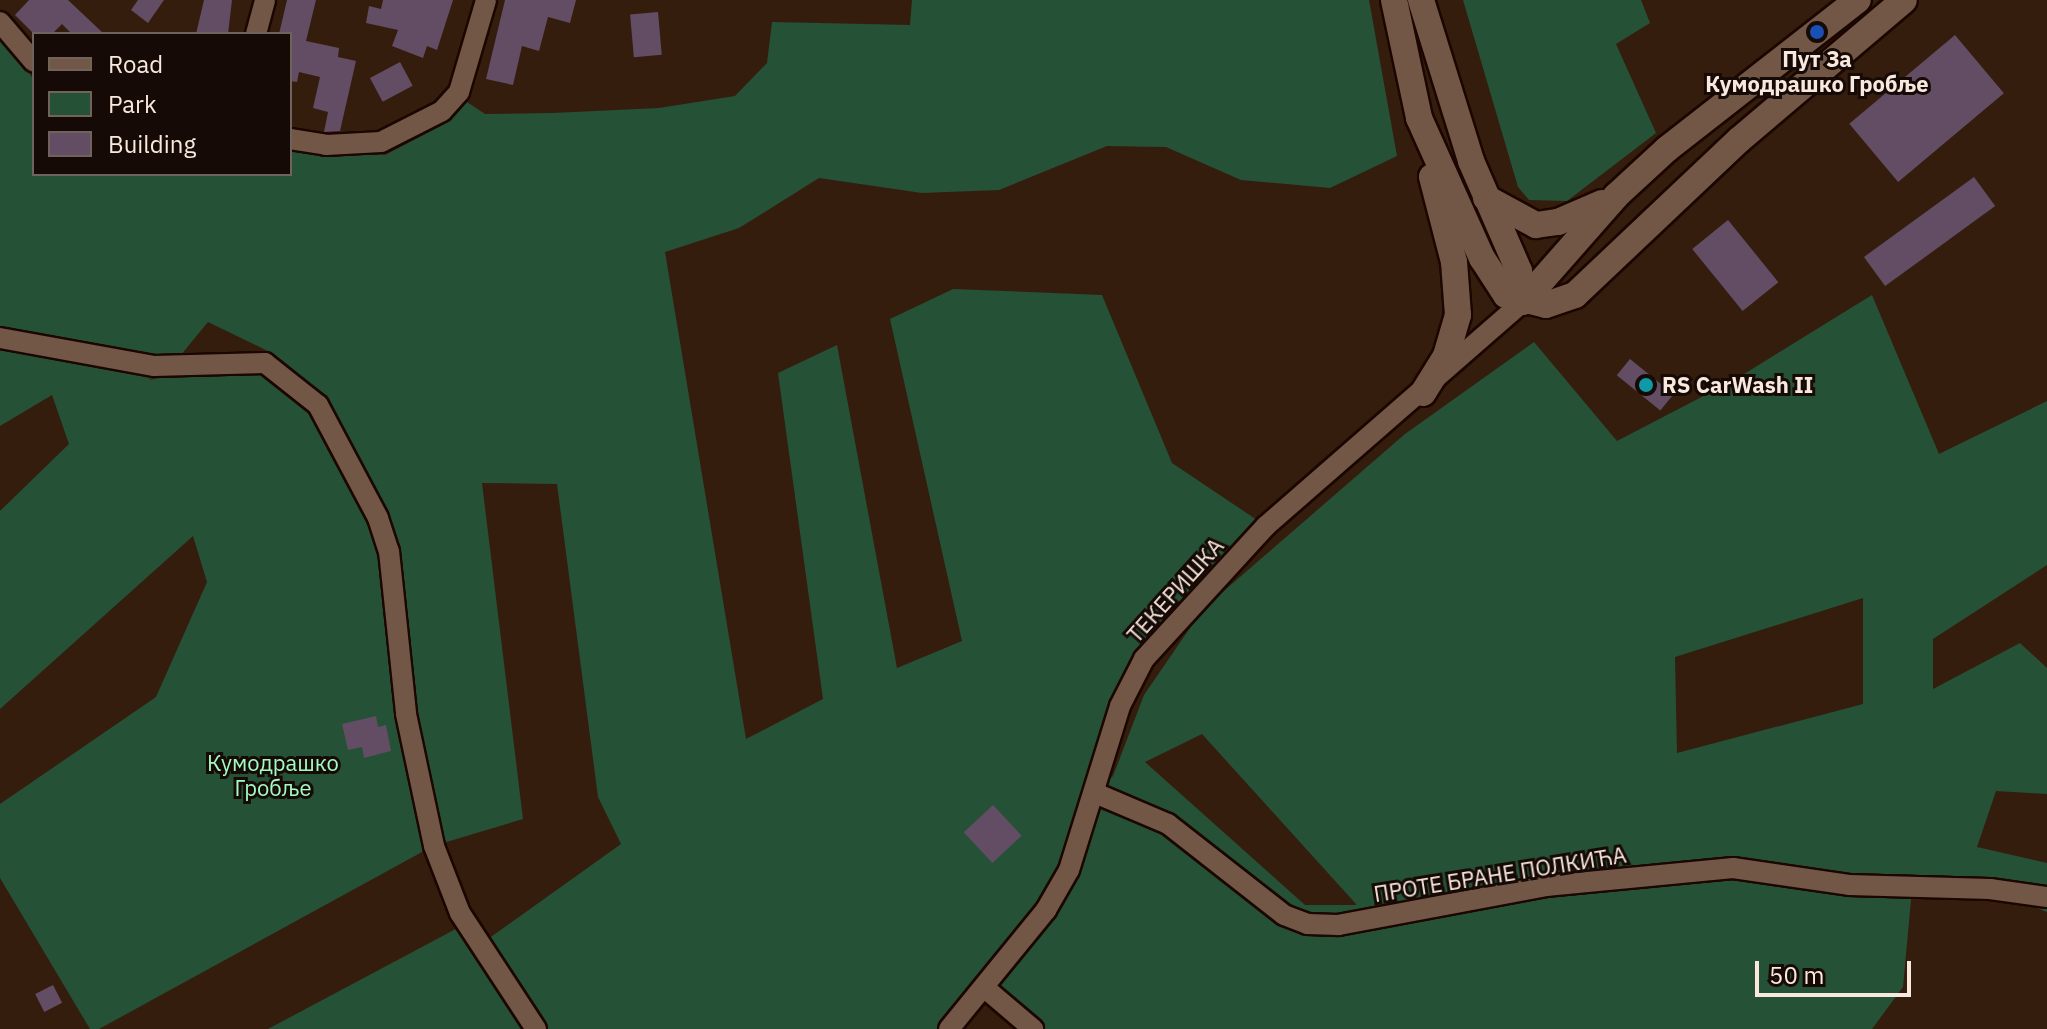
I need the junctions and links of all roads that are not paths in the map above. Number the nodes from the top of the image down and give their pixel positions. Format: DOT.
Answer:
graph roads {
  1 [pos="265,0"];
  2 [pos="486,0"];
  3 [pos="1394,0"];
  4 [pos="1421,0"];
  5 [pos="1858,0"];
  6 [pos="1904,0"];
  7 [pos="0,22"];
  8 [pos="257,32"];
  9 [pos="32,60"];
  10 [pos="1419,118"];
  11 [pos="292,139"];
  12 [pos="1616,196"];
  13 [pos="1486,198"];
  14 [pos="1523,302"];
  15 [pos="0,338"];
  16 [pos="1423,393"];
  17 [pos="1095,793"];
  18 [pos="2047,897"];
  19 [pos="986,989"];
  20 [pos="536,1029"];
  21 [pos="949,1029"];
  22 [pos="1033,1029"];
  1 -- 8 [label="street"];
  2 -- 11 [label="street"];
  3 -- 10 [label="street"];
  4 -- 13 [label="street"];
  5 -- 12 [label="street"];
  6 -- 14 [label="street"];
  7 -- 9 [label="street"];
  10 -- 14 [label="street"];
  10 -- 16 [label="street"];
  12 -- 13 [label="street"];
  12 -- 14 [label="street"];
  13 -- 14 [label="street"];
  14 -- 16 [label="street, ТЕКЕРИШКА"];
  15 -- 20 [label="street"];
  16 -- 17 [label="street, ТЕКЕРИШКА"];
  17 -- 18 [label="street, ПРОТЕ БРАНЕ ПОЛКИЋА"];
  17 -- 19 [label="street, ТЕКЕРИШКА"];
  19 -- 21 [label="street, ТЕКЕРИШКА"];
  19 -- 22 [label="street"];
}
